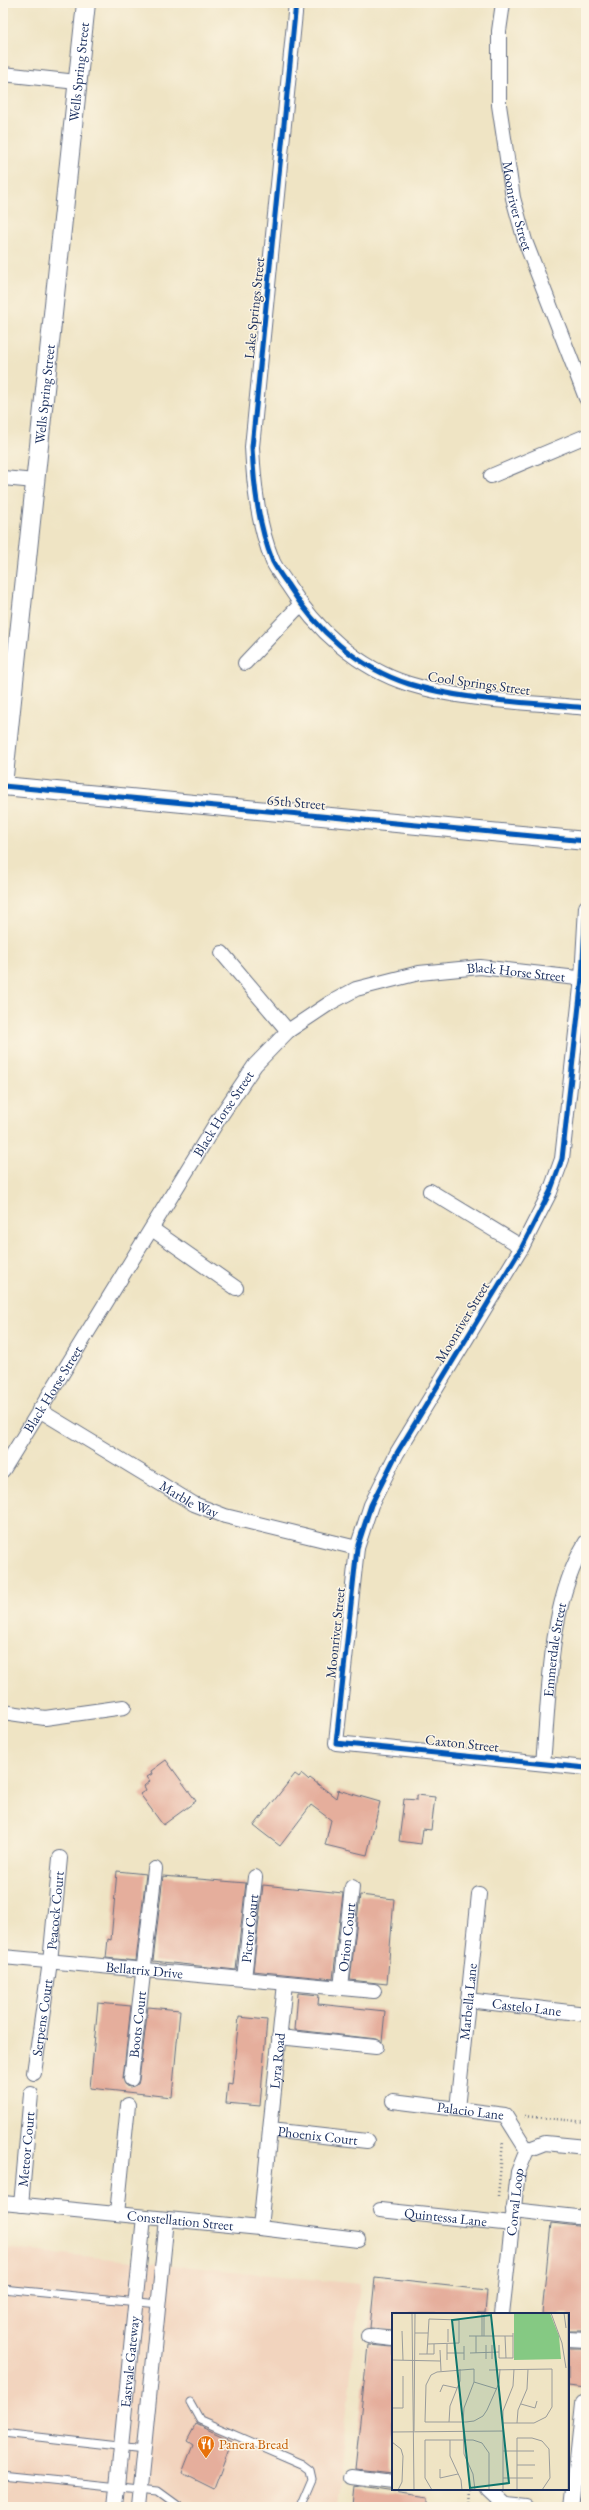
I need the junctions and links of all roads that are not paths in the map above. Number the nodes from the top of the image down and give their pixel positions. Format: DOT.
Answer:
graph roads {
  1 [pos="86,3"];
  2 [pos="296,3"];
  3 [pos="502,3"];
  4 [pos="3,74"];
  5 [pos="77,82"];
  6 [pos="586,398"];
  7 [pos="586,436"];
  8 [pos="491,476"];
  9 [pos="3,478"];
  10 [pos="34,481"];
  11 [pos="300,605"];
  12 [pos="245,663"];
  13 [pos="586,708"];
  14 [pos="3,786"];
  15 [pos="586,841"];
  16 [pos="586,907"];
  17 [pos="222,953"];
  18 [pos="584,978"];
  19 [pos="288,1031"];
  20 [pos="430,1191"];
  21 [pos="152,1229"];
  22 [pos="522,1248"];
  23 [pos="236,1288"];
  24 [pos="39,1410"];
  25 [pos="3,1470"];
  26 [pos="586,1542"];
  27 [pos="357,1548"];
  28 [pos="124,1707"];
  29 [pos="3,1712"];
  30 [pos="336,1743"];
  31 [pos="542,1762"];
  32 [pos="586,1768"];
  33 [pos="60,1858"];
  34 [pos="155,1869"];
  35 [pos="254,1877"];
  36 [pos="352,1887"];
  37 [pos="479,1894"];
  38 [pos="3,1957"];
  39 [pos="50,1962"];
  40 [pos="143,1970"];
  41 [pos="244,1979"];
  42 [pos="285,1983"];
  43 [pos="341,1988"];
  44 [pos="374,1991"];
  45 [pos="468,2000"];
  46 [pos="586,2014"];
  47 [pos="279,2037"];
  48 [pos="376,2047"];
  49 [pos="34,2073"];
  50 [pos="131,2079"];
  51 [pos="31,2094"];
  52 [pos="393,2101"];
  53 [pos="128,2104"];
  54 [pos="457,2109"];
  55 [pos="270,2130"];
  56 [pos="367,2141"];
  57 [pos="586,2147"];
  58 [pos="527,2150"];
  59 [pos="3,2203"];
  60 [pos="21,2205"];
  61 [pos="380,2210"];
  62 [pos="117,2214"];
  63 [pos="144,2217"];
  64 [pos="512,2217"];
  65 [pos="586,2218"];
  66 [pos="167,2219"];
  67 [pos="260,2228"];
  68 [pos="358,2240"];
  69 [pos="3,2289"];
  70 [pos="136,2301"];
  71 [pos="159,2304"];
  72 [pos="502,2313"];
  73 [pos="368,2336"];
  74 [pos="392,2339"];
  75 [pos="569,2339"];
  76 [pos="586,2340"];
  77 [pos="190,2402"];
  78 [pos="583,2403"];
  79 [pos="3,2434"];
  80 [pos="121,2445"];
  81 [pos="144,2449"];
  82 [pos="3,2475"];
  83 [pos="351,2477"];
  84 [pos="392,2482"];
  85 [pos="117,2487"];
  86 [pos="140,2489"];
  87 [pos="490,2490"];
  88 [pos="115,2507"];
  89 [pos="138,2507"];
  90 [pos="180,2507"];
  91 [pos="300,2507"];
  92 [pos="526,2507"];
  93 [pos="572,2507"];
  1 -- 5 [label="street, Wells Spring Street"];
  2 -- 11 [label="street, Lake Springs Street"];
  3 -- 6 [label="street, Moonriver Street"];
  4 -- 5 [label="street"];
  5 -- 10 [label="street, Wells Spring Street"];
  7 -- 8 [label="street"];
  9 -- 10 [label="street"];
  10 -- 14 [label="street, Wells Spring Street"];
  11 -- 12 [label="street"];
  11 -- 13 [label="street, Cool Springs Street"];
  14 -- 15 [label="street, 65th Street"];
  16 -- 18 [label="street, Moonriver Street"];
  17 -- 19 [label="street"];
  18 -- 19 [label="street, Black Horse Street"];
  18 -- 22 [label="street, Moonriver Street"];
  19 -- 21 [label="street, Black Horse Street"];
  20 -- 22 [label="street"];
  21 -- 23 [label="street"];
  21 -- 24 [label="street, Black Horse Street"];
  22 -- 27 [label="street, Moonriver Street"];
  24 -- 25 [label="street, Black Horse Street"];
  24 -- 27 [label="street, Marble Way"];
  26 -- 31 [label="street, Emmerdale Street"];
  27 -- 30 [label="street, Moonriver Street"];
  28 -- 29 [label="street"];
  30 -- 31 [label="street, Caxton Street"];
  31 -- 32 [label="street, Caxton Street"];
  33 -- 39 [label="street, Peacock Court"];
  34 -- 40 [label="street, Boots Court"];
  35 -- 41 [label="street, Pictor Court"];
  36 -- 43 [label="street, Orion Court"];
  37 -- 45 [label="street, Marbella Lane"];
  38 -- 39 [label="street, Bellatrix Drive"];
  39 -- 40 [label="street, Bellatrix Drive"];
  39 -- 49 [label="street, Serpens Court"];
  40 -- 41 [label="street, Bellatrix Drive"];
  40 -- 50 [label="street, Boots Court"];
  41 -- 42 [label="street, Bellatrix Drive"];
  42 -- 43 [label="street"];
  42 -- 47 [label="street, Lyra Road"];
  43 -- 44 [label="street"];
  45 -- 46 [label="street, Castelo Lane"];
  45 -- 54 [label="street, Marbella Lane"];
  47 -- 48 [label="street"];
  47 -- 55 [label="street, Lyra Road"];
  51 -- 60 [label="street, Meteor Court"];
  52 -- 54 [label="street, Palacio Lane"];
  53 -- 62 [label="street"];
  54 -- 58 [label="street, Palacio Lane"];
  55 -- 56 [label="street, Phoenix Court"];
  55 -- 67 [label="street, Lyra Road"];
  57 -- 58 [label="street, Corval Loop"];
  58 -- 64 [label="street, Corval Loop"];
  59 -- 60 [label="street, Constellation Street"];
  60 -- 62 [label="street, Constellation Street"];
  61 -- 64 [label="street, Quintessa Lane"];
  62 -- 63 [label="street, Constellation Street"];
  63 -- 66 [label="street, Constellation Street"];
  63 -- 70 [label="street, Eastvale Gateway"];
  64 -- 65 [label="street, Quintessa Lane"];
  64 -- 72 [label="street, Corval Loop"];
  66 -- 67 [label="street, Constellation Street"];
  66 -- 71 [label="street, Eastvale Gateway"];
  67 -- 68 [label="street, Constellation Street"];
  69 -- 70 [label="lane"];
  70 -- 71 [label="lane"];
  70 -- 80 [label="street, Eastvale Gateway"];
  71 -- 81 [label="street, Eastvale Gateway"];
  73 -- 74 [label="street"];
  75 -- 76 [label="street"];
  77 -- 91 [label="lane"];
  78 -- 93 [label="street"];
  79 -- 80 [label="lane"];
  80 -- 81 [label="lane"];
  80 -- 85 [label="street, Eastvale Gateway"];
  81 -- 86 [label="street, Eastvale Gateway"];
  82 -- 85 [label="lane"];
  83 -- 84 [label="street"];
  85 -- 86 [label="lane"];
  85 -- 88 [label="street, Eastvale Gateway"];
  86 -- 89 [label="street, Eastvale Gateway"];
  86 -- 90 [label="lane"];
  87 -- 92 [label="street"];
}
